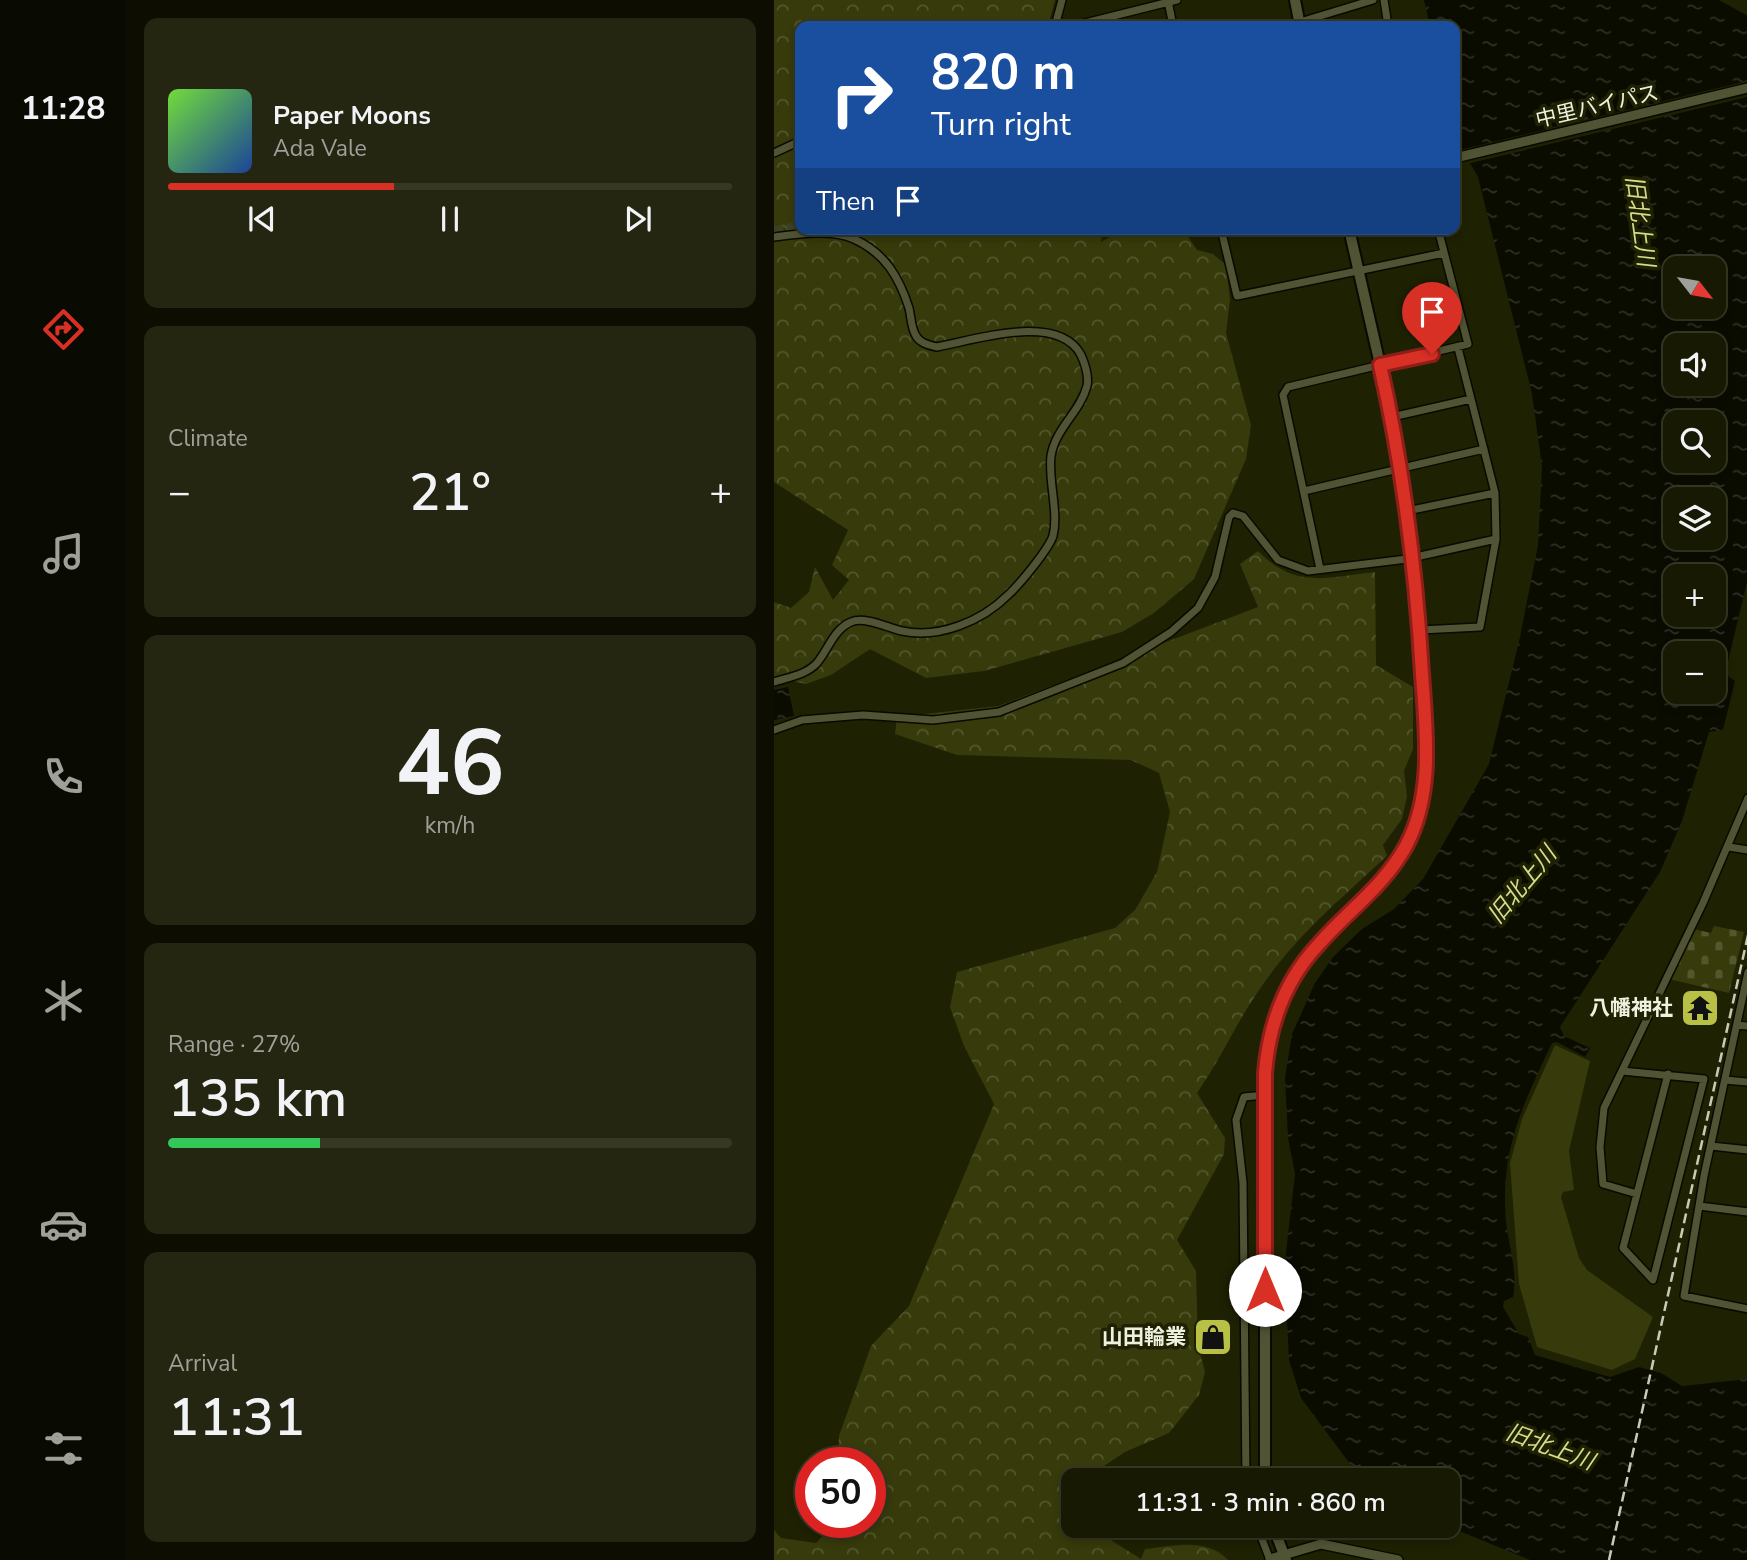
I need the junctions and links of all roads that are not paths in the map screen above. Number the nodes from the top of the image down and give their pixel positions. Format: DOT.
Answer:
graph roads {
  1 [pos="1062,0"];
  2 [pos="1177,0"];
  3 [pos="1295,0"];
  4 [pos="1373,0"];
  5 [pos="1384,0"];
  6 [pos="1168,1"];
  7 [pos="1056,21"];
  8 [pos="1092,21"];
  9 [pos="1172,21"];
  10 [pos="1299,21"];
  11 [pos="1312,21"];
  12 [pos="1387,21"];
  13 [pos="1748,88"];
  14 [pos="795,143"];
  15 [pos="774,153"];
  16 [pos="1460,157"];
  17 [pos="799,235"];
  18 [pos="828,235"];
  19 [pos="1222,235"];
  20 [pos="1350,235"];
  21 [pos="1440,235"];
  22 [pos="774,237"];
  23 [pos="1444,253"];
  24 [pos="1358,271"];
  25 [pos="1458,348"];
  26 [pos="1380,365"];
  27 [pos="1471,399"];
  28 [pos="1392,417"];
  29 [pos="1484,449"];
  30 [pos="1401,467"];
  31 [pos="1304,491"];
  32 [pos="1495,493"];
  33 [pos="1407,510"];
  34 [pos="1496,540"];
  35 [pos="1413,557"];
  36 [pos="1321,569"];
  37 [pos="1420,630"];
  38 [pos="774,682"];
  39 [pos="774,730"];
  40 [pos="1748,798"];
  41 [pos="1729,847"];
  42 [pos="1748,850"];
  43 [pos="1748,972"];
  44 [pos="1737,1025"];
  45 [pos="1748,1026"];
  46 [pos="1622,1071"];
  47 [pos="1668,1074"];
  48 [pos="1725,1080"];
  49 [pos="1748,1082"];
  50 [pos="1265,1095"];
  51 [pos="1711,1146"];
  52 [pos="1748,1150"];
  53 [pos="1637,1195"];
  54 [pos="1699,1206"];
  55 [pos="1748,1212"];
  56 [pos="1748,1309"];
  57 [pos="1246,1468"];
  58 [pos="1265,1468"];
  59 [pos="1261,1538"];
  60 [pos="1277,1538"];
  61 [pos="1284,1557"];
  62 [pos="1270,1560"];
  63 [pos="1398,1560"];
  1 -- 7 [label="street"];
  2 -- 6 [label="street"];
  3 -- 10 [label="main road"];
  4 -- 11 [label="street"];
  5 -- 12 [label="street"];
  6 -- 8 [label="street"];
  6 -- 9 [label="street"];
  13 -- 16 [label="street, 中里バイパス"];
  14 -- 15 [label="street"];
  17 -- 22 [label="street"];
  18 -- 38 [label="street"];
  19 -- 24 [label="street"];
  20 -- 24 [label="main road"];
  21 -- 23 [label="street"];
  23 -- 24 [label="street"];
  23 -- 25 [label="street"];
  24 -- 26 [label="main road"];
  25 -- 26 [label="street"];
  25 -- 27 [label="street"];
  26 -- 28 [label="main road"];
  26 -- 31 [label="street"];
  27 -- 28 [label="street"];
  27 -- 29 [label="street"];
  28 -- 30 [label="main road"];
  29 -- 30 [label="street"];
  29 -- 32 [label="street"];
  30 -- 31 [label="street"];
  30 -- 33 [label="main road"];
  31 -- 36 [label="street"];
  32 -- 33 [label="street"];
  32 -- 34 [label="street"];
  33 -- 35 [label="main road"];
  34 -- 35 [label="street"];
  34 -- 37 [label="street"];
  35 -- 36 [label="street"];
  35 -- 37 [label="main road"];
  36 -- 39 [label="street"];
  37 -- 50 [label="main road"];
  40 -- 41 [label="street"];
  41 -- 42 [label="street"];
  41 -- 46 [label="street"];
  43 -- 44 [label="street"];
  44 -- 45 [label="street"];
  44 -- 48 [label="street"];
  46 -- 47 [label="street"];
  46 -- 53 [label="street"];
  47 -- 53 [label="street"];
  47 -- 53 [label="street"];
  48 -- 49 [label="street"];
  48 -- 51 [label="street"];
  50 -- 57 [label="street"];
  50 -- 58 [label="main road"];
  51 -- 52 [label="street"];
  51 -- 54 [label="street"];
  54 -- 55 [label="street"];
  54 -- 56 [label="street"];
  59 -- 62 [label="street"];
  60 -- 61 [label="main road"];
  61 -- 62 [label="street"];
  61 -- 63 [label="street"];
}
